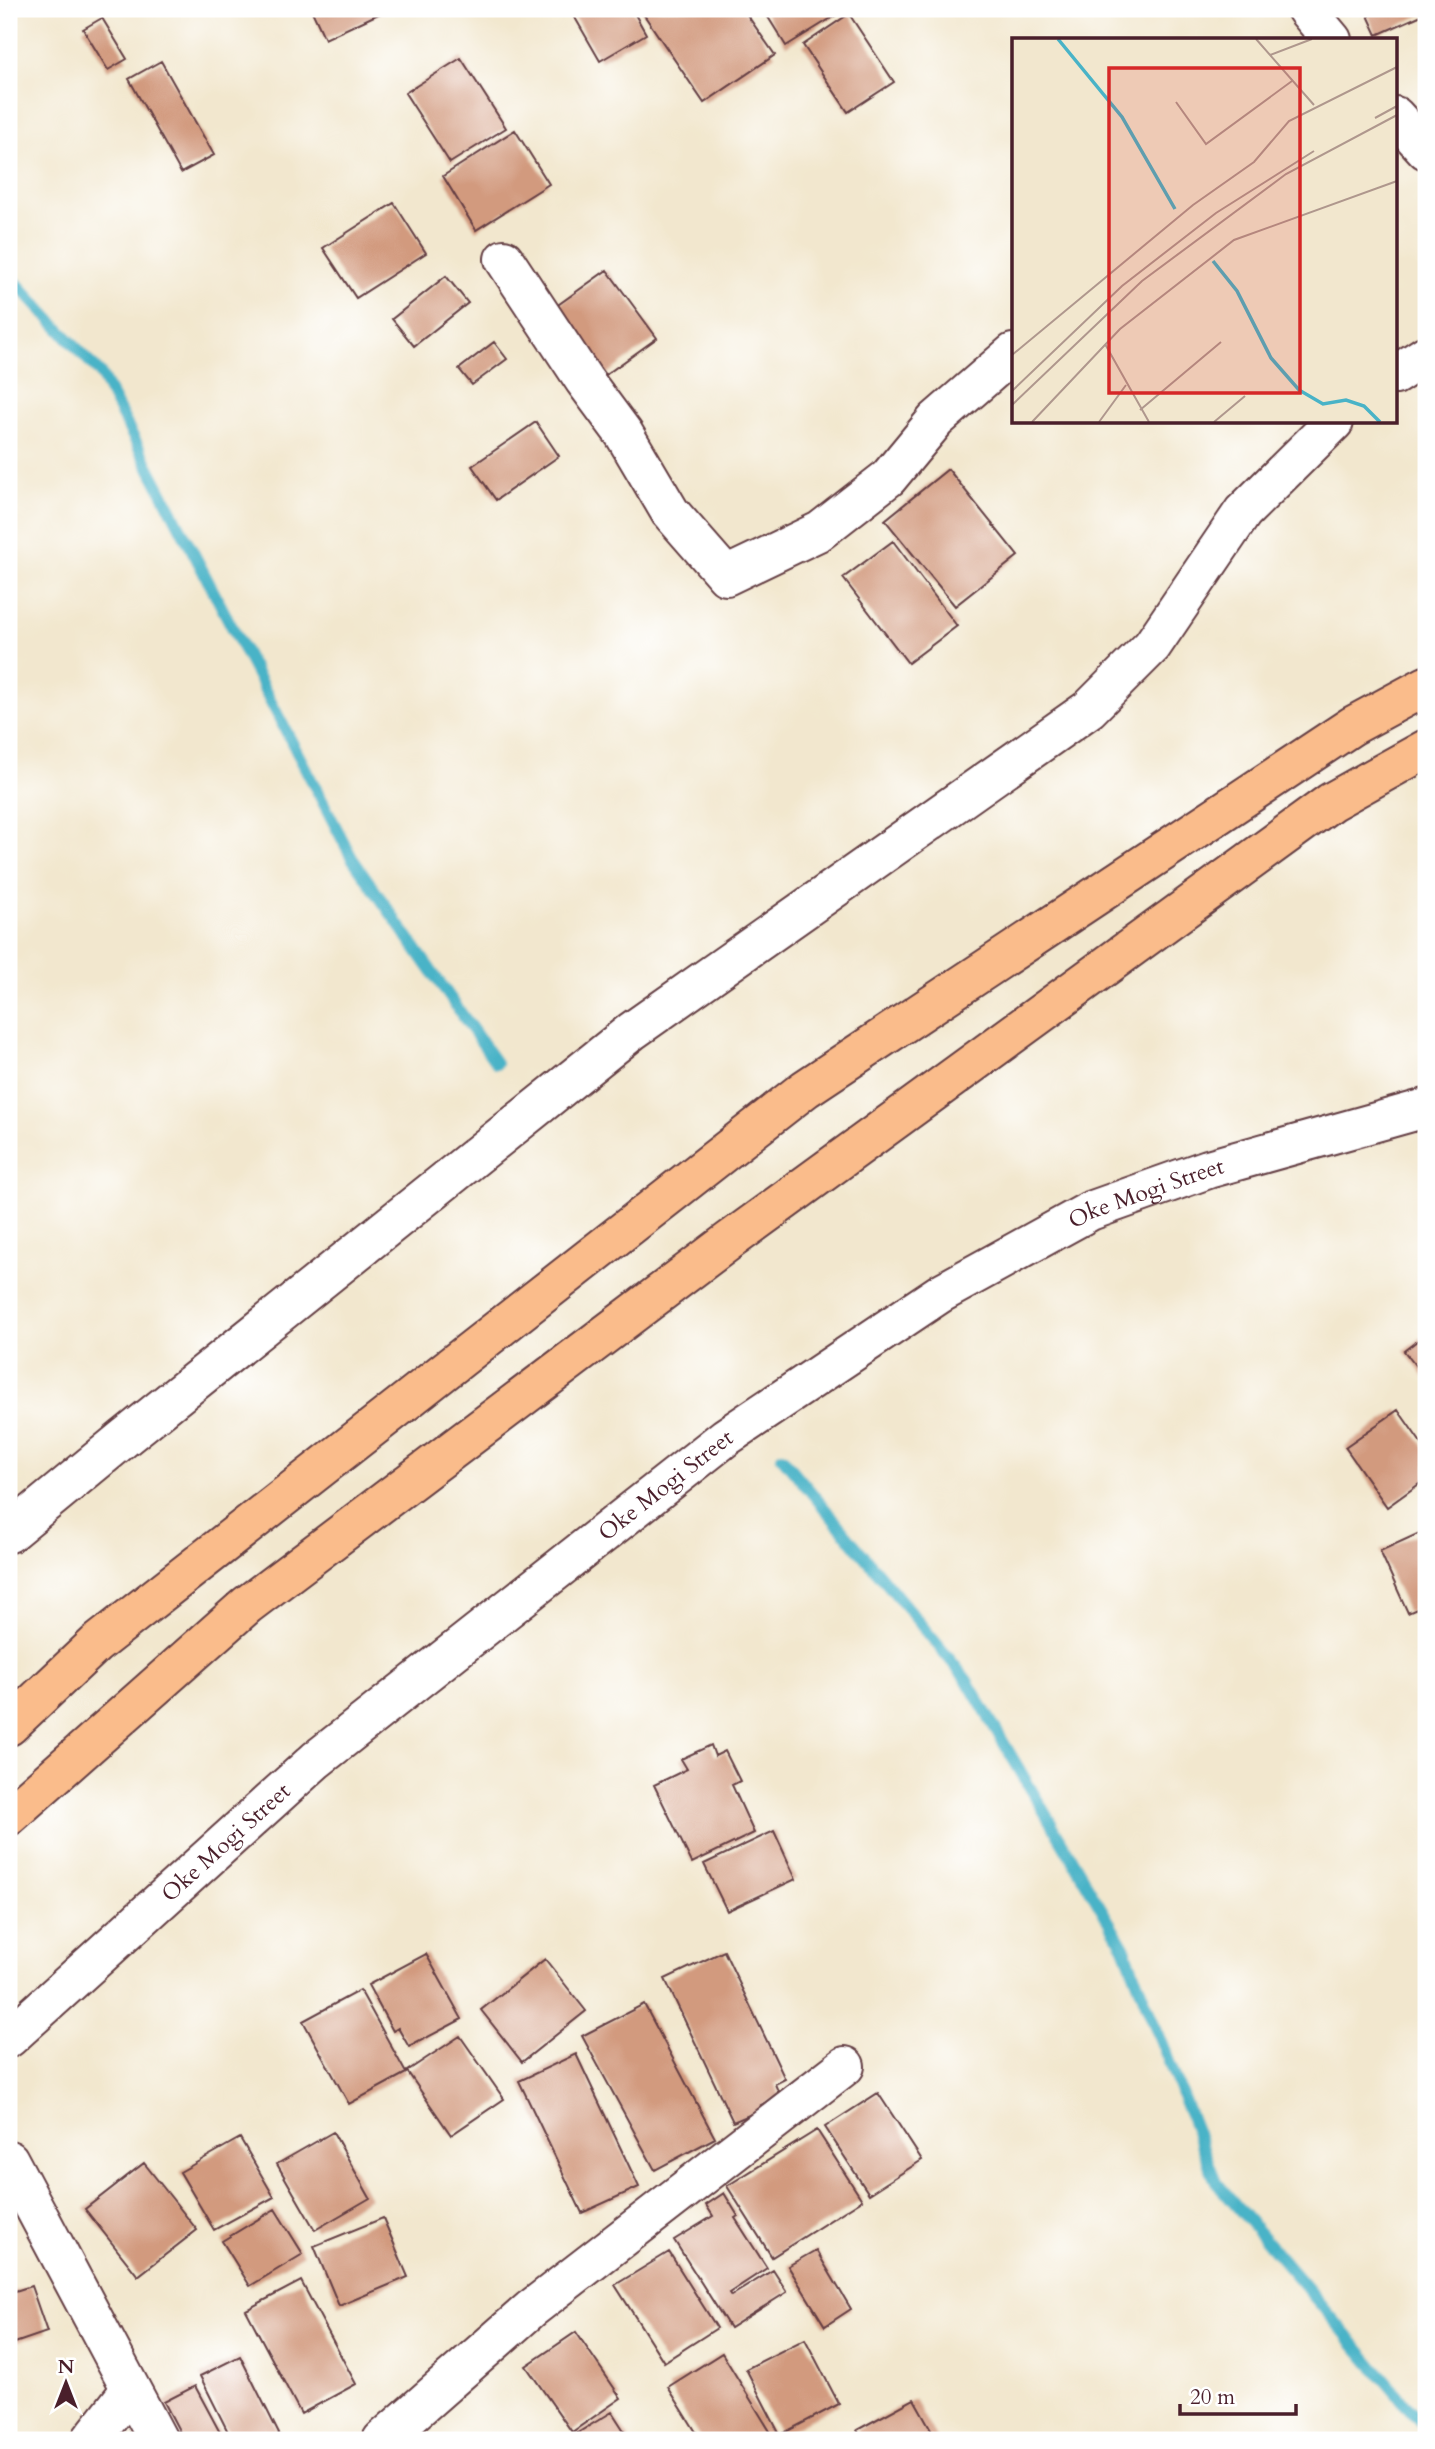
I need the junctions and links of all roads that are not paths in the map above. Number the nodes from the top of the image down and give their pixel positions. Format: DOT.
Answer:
graph roads {
  1 [pos="1306,9"];
  2 [pos="1330,38"];
  3 [pos="1396,117"];
  4 [pos="1426,150"];
  5 [pos="504,259"];
  6 [pos="1012,353"];
  7 [pos="1426,355"];
  8 [pos="1396,374"];
  9 [pos="1332,424"];
  10 [pos="1426,686"];
  11 [pos="1426,749"];
  12 [pos="1426,1108"];
  13 [pos="9,1533"];
  14 [pos="9,1726"];
  15 [pos="9,1816"];
  16 [pos="9,2038"];
  17 [pos="845,2066"];
  18 [pos="9,2160"];
  19 [pos="130,2390"];
  20 [pos="91,2440"];
  21 [pos="158,2440"];
  22 [pos="382,2440"];
  1 -- 2 [label="street"];
  3 -- 4 [label="street"];
  5 -- 6 [label="street"];
  7 -- 8 [label="street"];
  9 -- 13 [label="street"];
  10 -- 14 [label="highway"];
  11 -- 15 [label="highway"];
  12 -- 16 [label="street, Oke Mogi Street"];
  17 -- 22 [label="street"];
  18 -- 19 [label="street"];
  19 -- 20 [label="street"];
  19 -- 21 [label="street"];
}
